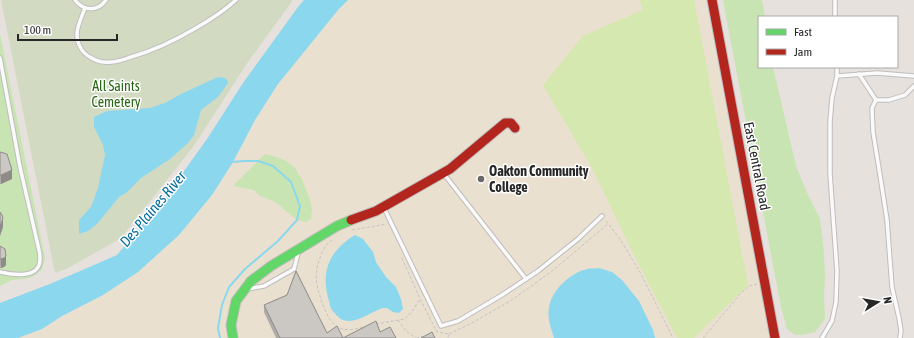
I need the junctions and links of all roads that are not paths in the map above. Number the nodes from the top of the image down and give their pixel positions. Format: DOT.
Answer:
graph roads {
  1 [pos="75,0"];
  2 [pos="106,0"];
  3 [pos="236,0"];
  4 [pos="712,0"];
  5 [pos="835,0"];
  6 [pos="85,8"];
  7 [pos="835,16"];
  8 [pos="0,58"];
  9 [pos="836,68"];
  10 [pos="859,74"];
  11 [pos="837,76"];
  12 [pos="914,76"];
  13 [pos="914,86"];
  14 [pos="876,100"];
  15 [pos="515,128"];
  16 [pos="444,173"];
  17 [pos="383,207"];
  18 [pos="602,216"];
  19 [pos="298,250"];
  20 [pos="0,272"];
  21 [pos="526,279"];
  22 [pos="244,289"];
  23 [pos="233,338"];
  24 [pos="775,338"];
  25 [pos="822,338"];
  26 [pos="900,338"];
  1 -- 6 [label="lane"];
  2 -- 6 [label="lane"];
  3 -- 6 [label="lane"];
  4 -- 24 [label="street, East Central Road"];
  5 -- 7 [label="lane"];
  8 -- 20 [label="lane"];
  9 -- 11 [label="lane"];
  10 -- 11 [label="lane"];
  10 -- 12 [label="lane"];
  10 -- 14 [label="lane"];
  11 -- 25 [label="lane"];
  13 -- 14 [label="lane"];
  14 -- 26 [label="lane"];
  15 -- 16 [label="street"];
  16 -- 17 [label="street"];
  16 -- 21 [label="lane"];
  17 -- 19 [label="street"];
  17 -- 21 [label="lane"];
  18 -- 21 [label="lane"];
  19 -- 22 [label="street"];
  19 -- 22 [label="lane"];
  22 -- 23 [label="street"];
}
